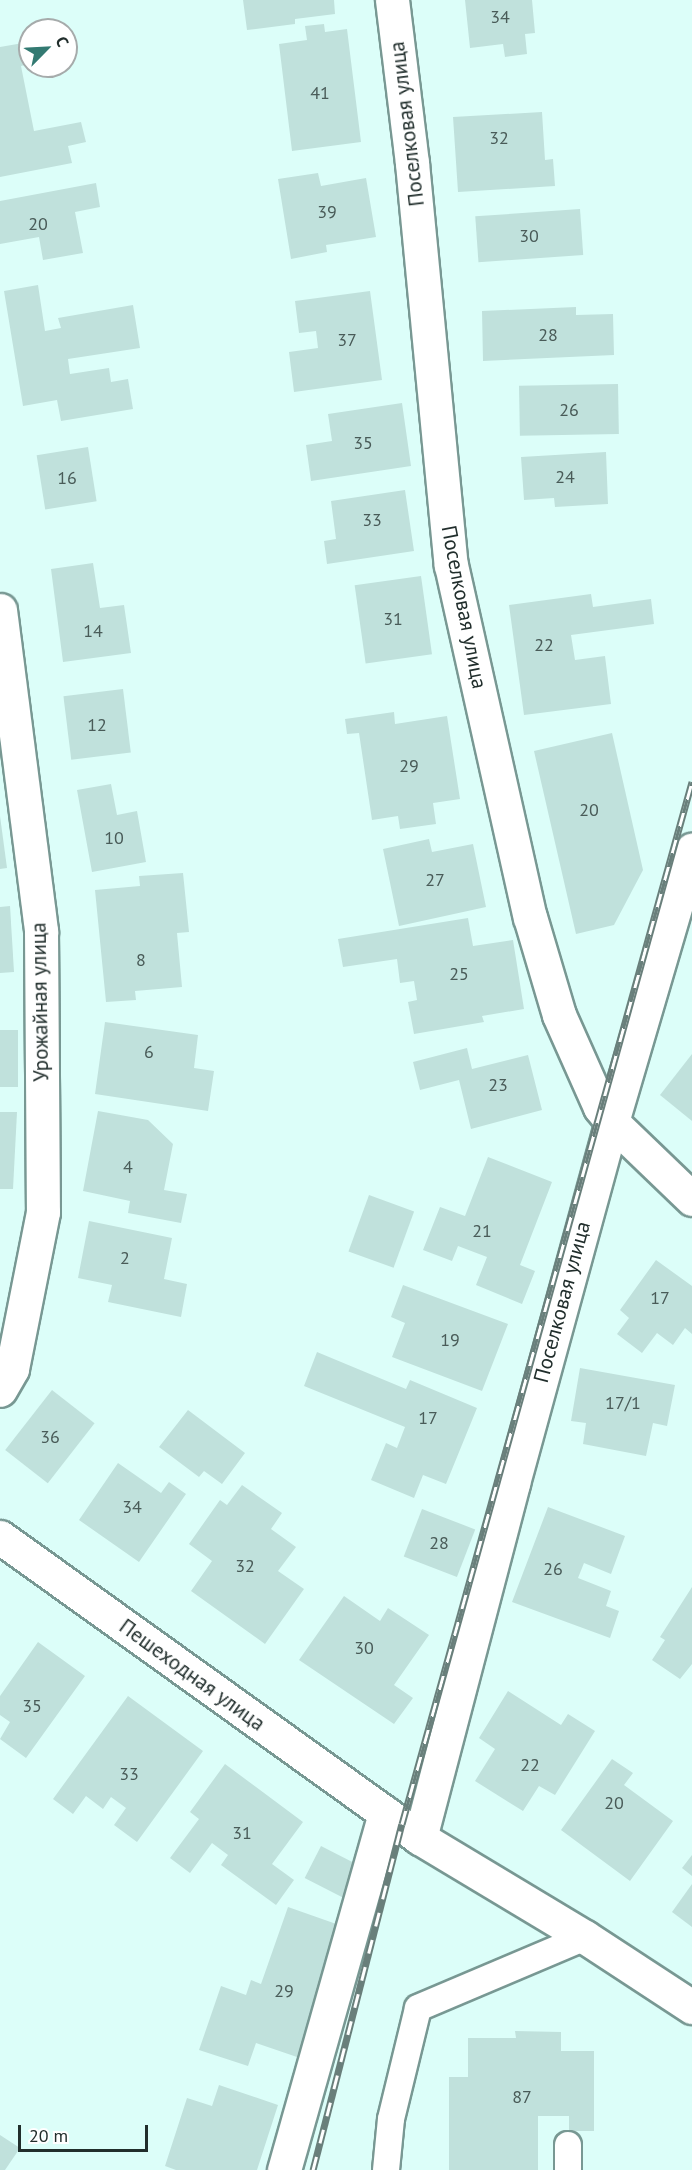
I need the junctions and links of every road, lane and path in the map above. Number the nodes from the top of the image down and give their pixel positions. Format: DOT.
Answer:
graph roads {
  1 [pos="392,0"];
  2 [pos="0,610"];
  3 [pos="692,850"];
  4 [pos="612,1122"];
  5 [pos="692,1199"];
  6 [pos="0,1390"];
  7 [pos="0,1537"];
  8 [pos="385,1813"];
  9 [pos="420,1838"];
  10 [pos="585,1937"];
  11 [pos="692,2007"];
  12 [pos="284,2170"];
  13 [pos="386,2170"];
  1 -- 4 [label="street, Поселковая улица"];
  2 -- 6 [label="street, Урожайная улица"];
  3 -- 4 [label="street"];
  4 -- 5 [label="street, Поселковая улица"];
  4 -- 9 [label="street, Поселковая улица"];
  7 -- 8 [label="street, Пешеходная улица"];
  8 -- 9 [label="street, Пешеходная улица"];
  8 -- 12 [label="street"];
  9 -- 10 [label="street, Пешеходная улица"];
  10 -- 11 [label="street, Пешеходная улица"];
  10 -- 13 [label="lane"];
}
